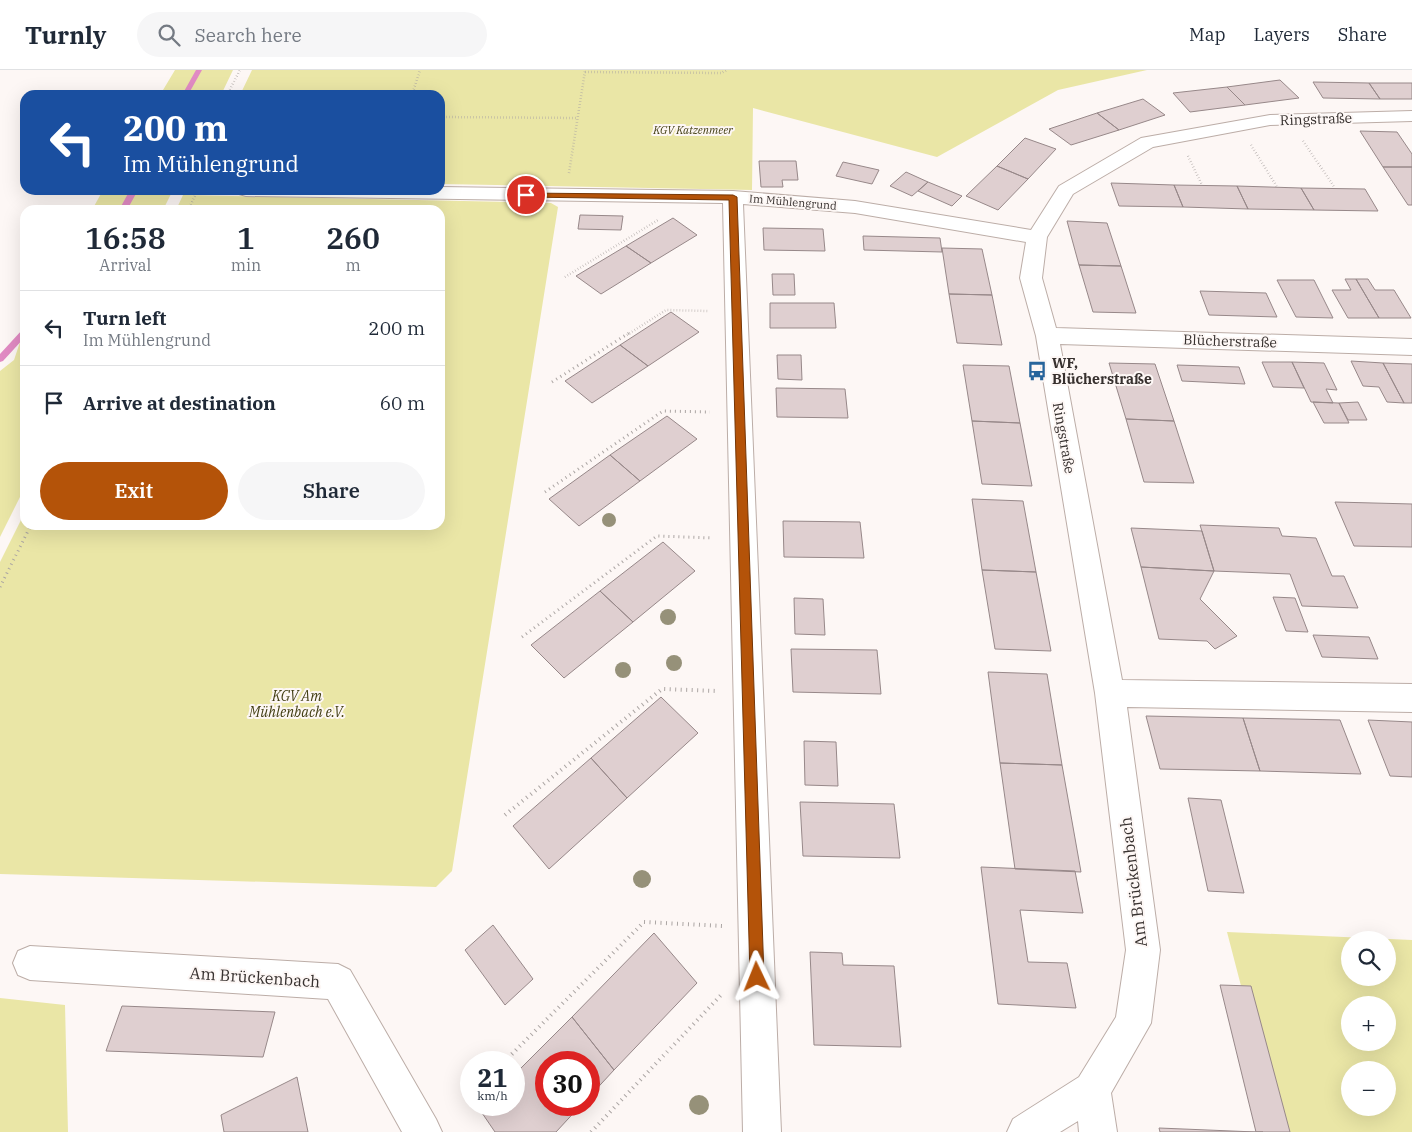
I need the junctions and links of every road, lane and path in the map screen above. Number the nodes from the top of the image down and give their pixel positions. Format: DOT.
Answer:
graph roads {
  1 [pos="240,70"];
  2 [pos="420,70"];
  3 [pos="727,70"];
  4 [pos="585,71"];
  5 [pos="230,90"];
  6 [pos="414,90"];
  7 [pos="1412,116"];
  8 [pos="445,117"];
  9 [pos="578,118"];
  10 [pos="1288,120"];
  11 [pos="1240,126"];
  12 [pos="1180,136"];
  13 [pos="1202,186"];
  14 [pos="1277,187"];
  15 [pos="1335,188"];
  16 [pos="445,194"];
  17 [pos="566,196"];
  18 [pos="663,197"];
  19 [pos="733,197"];
  20 [pos="1037,237"];
  21 [pos="565,277"];
  22 [pos="736,311"];
  23 [pos="1047,336"];
  24 [pos="1412,347"];
  25 [pos="552,382"];
  26 [pos="740,412"];
  27 [pos="545,492"];
  28 [pos="28,530"];
  29 [pos="744,540"];
  30 [pos="0,587"];
  31 [pos="522,637"];
  32 [pos="748,691"];
  33 [pos="1110,693"];
  34 [pos="1412,698"];
  35 [pos="505,815"];
  36 [pos="756,928"];
  37 [pos="757,958"];
  38 [pos="30,963"];
  39 [pos="515,1051"];
  40 [pos="1092,1090"];
  41 [pos="423,1132"];
  42 [pos="591,1132"];
  43 [pos="762,1132"];
  44 [pos="1026,1132"];
  45 [pos="1098,1132"];
  1 -- 5 [label="path"];
  2 -- 6 [label="path"];
  3 -- 4 [label="path"];
  4 -- 9 [label="path"];
  7 -- 10 [label="street, Ringstraße"];
  8 -- 9 [label="path"];
  9 -- 17 [label="path"];
  10 -- 11 [label="street, Ringstraße"];
  10 -- 15 [label="path"];
  11 -- 12 [label="street, Ringstraße"];
  11 -- 14 [label="path"];
  12 -- 13 [label="path"];
  12 -- 20 [label="street, Ringstraße"];
  16 -- 17 [label="street, Im Mühlengrund"];
  17 -- 18 [label="street, Im Mühlengrund"];
  18 -- 19 [label="street, Im Mühlengrund"];
  18 -- 21 [label="path"];
  19 -- 20 [label="street, Im Mühlengrund"];
  19 -- 22 [label="street"];
  20 -- 23 [label="street, Ringstraße"];
  22 -- 25 [label="path"];
  22 -- 26 [label="street"];
  23 -- 24 [label="street, Blücherstraße"];
  23 -- 33 [label="street, Ringstraße"];
  26 -- 27 [label="path"];
  26 -- 29 [label="street"];
  28 -- 30 [label="path"];
  29 -- 31 [label="path"];
  29 -- 32 [label="street"];
  32 -- 35 [label="path"];
  32 -- 36 [label="street"];
  33 -- 34 [label="street"];
  33 -- 40 [label="street, Am Brückenbach"];
  36 -- 37 [label="street"];
  36 -- 39 [label="path"];
  37 -- 42 [label="path"];
  37 -- 43 [label="street"];
  38 -- 41 [label="street, Am Brückenbach"];
  40 -- 44 [label="street, Am Brückenbach"];
  40 -- 45 [label="street"];
}
